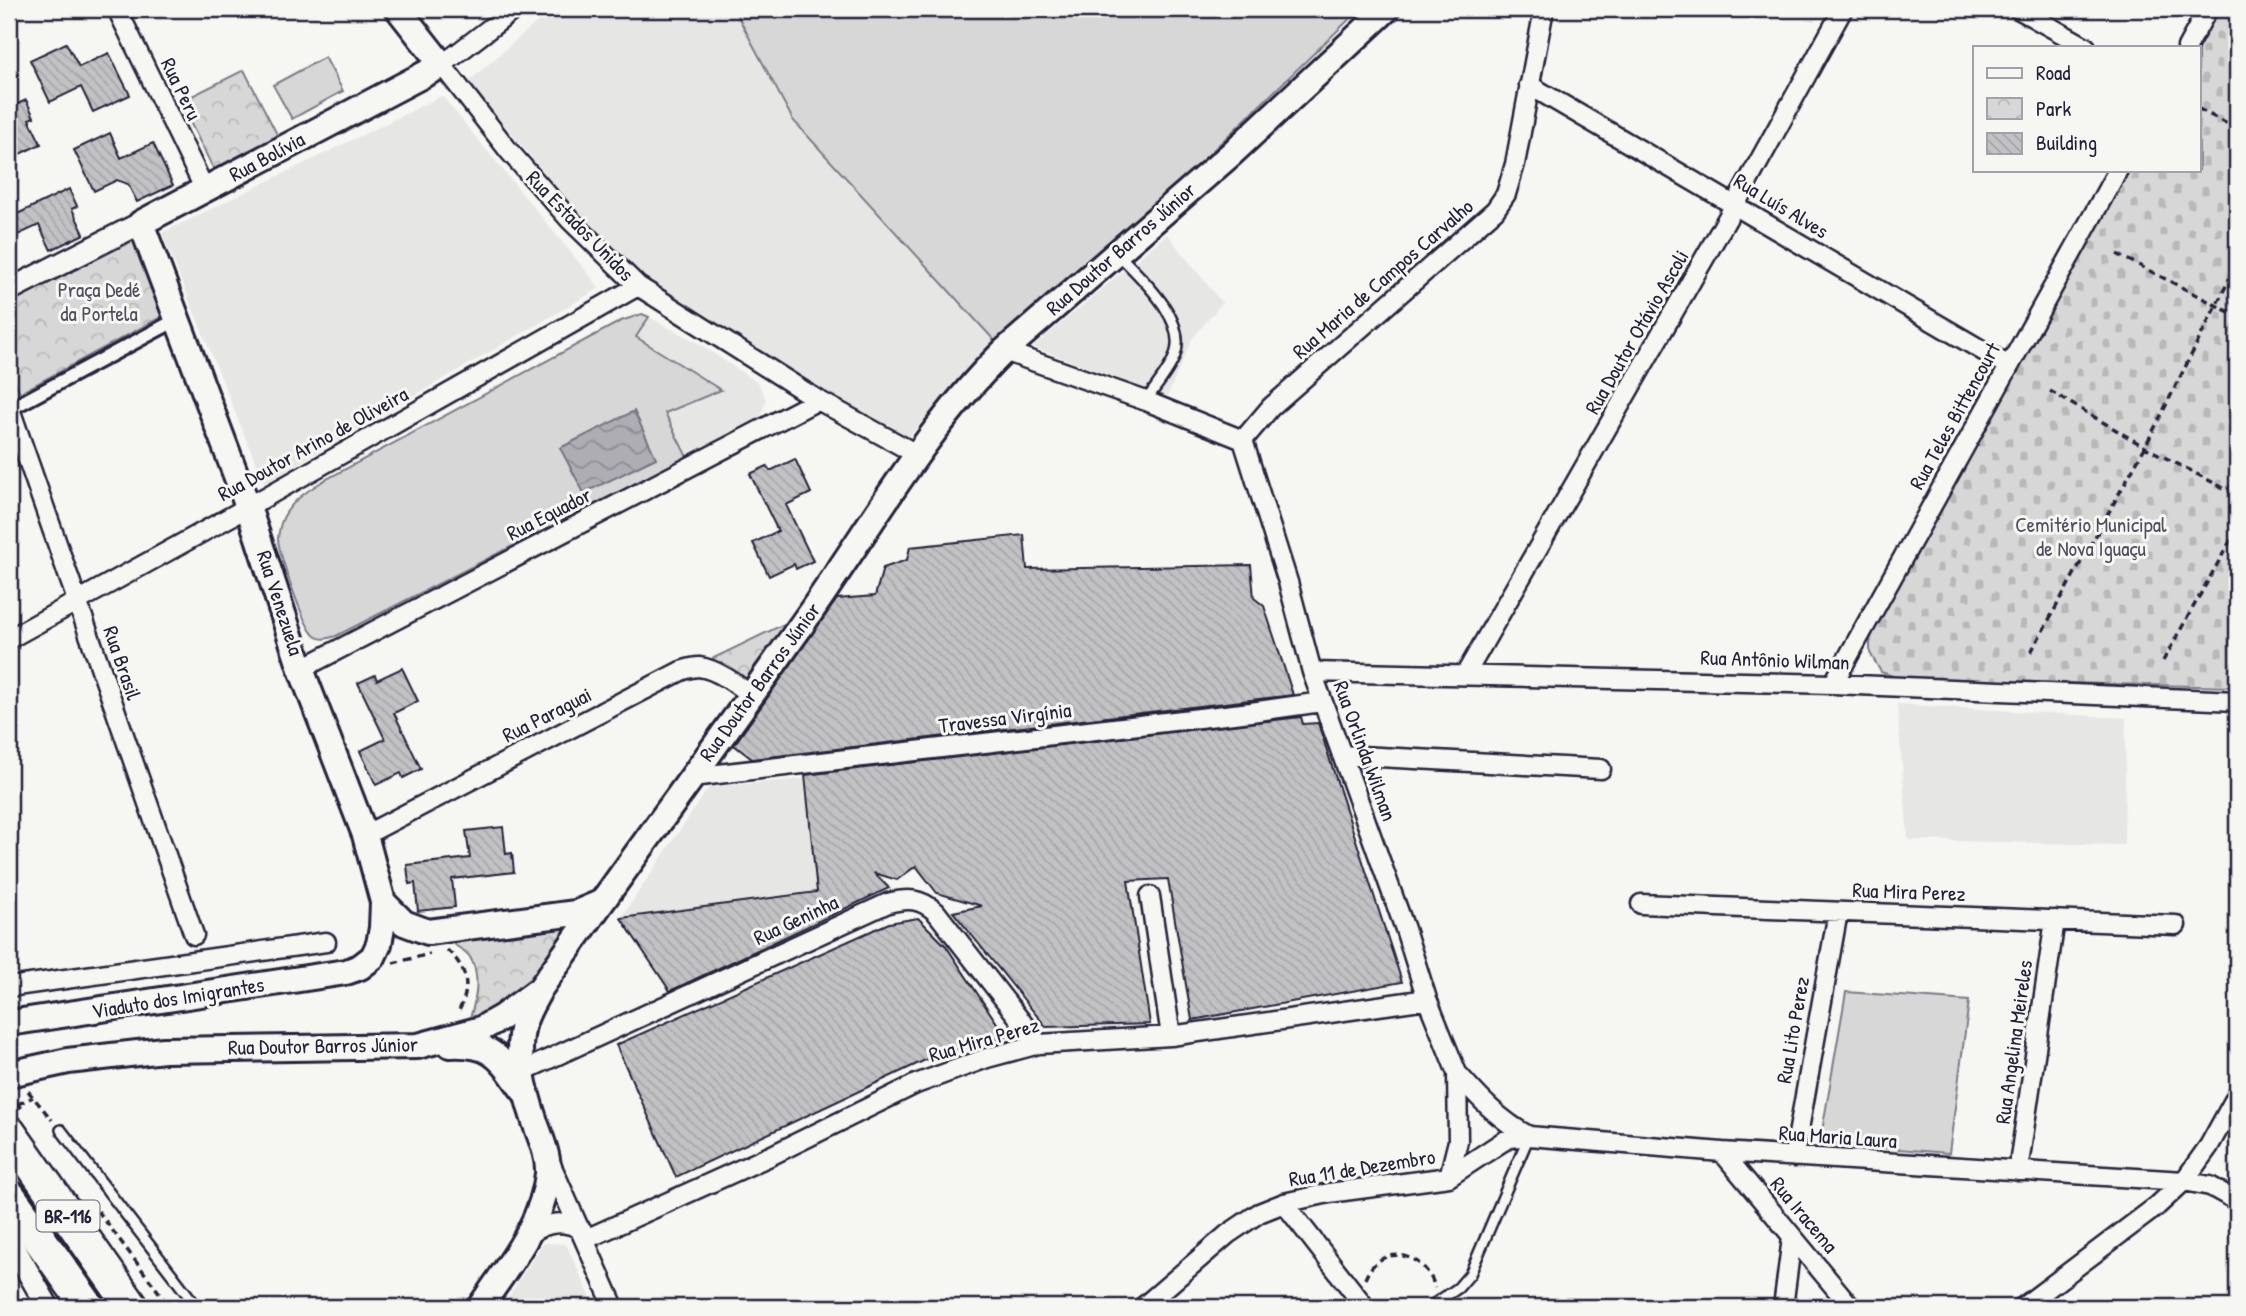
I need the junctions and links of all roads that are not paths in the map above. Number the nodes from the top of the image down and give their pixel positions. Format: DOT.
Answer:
graph roads {
  1 [pos="117,9"];
  2 [pos="398,9"];
  3 [pos="515,9"];
  4 [pos="1387,9"];
  5 [pos="1544,9"];
  6 [pos="1843,9"];
  7 [pos="2018,9"];
  8 [pos="2208,9"];
  9 [pos="2084,46"];
  10 [pos="2188,46"];
  11 [pos="443,65"];
  12 [pos="1530,85"];
  13 [pos="2117,172"];
  14 [pos="205,190"];
  15 [pos="1735,205"];
  16 [pos="141,223"];
  17 [pos="1117,253"];
  18 [pos="638,286"];
  19 [pos="9,290"];
  20 [pos="176,320"];
  21 [pos="1004,351"];
  22 [pos="2009,366"];
  23 [pos="818,400"];
  24 [pos="1146,401"];
  25 [pos="9,407"];
  26 [pos="1243,440"];
  27 [pos="918,455"];
  28 [pos="248,507"];
  29 [pos="76,601"];
  30 [pos="9,639"];
  31 [pos="301,669"];
  32 [pos="1312,672"];
  33 [pos="1465,675"];
  34 [pos="1833,684"];
  35 [pos="750,696"];
  36 [pos="2237,701"];
  37 [pos="1322,702"];
  38 [pos="1342,755"];
  39 [pos="1601,769"];
  40 [pos="692,777"];
  41 [pos="365,835"];
  42 [pos="1150,896"];
  43 [pos="383,902"];
  44 [pos="600,903"];
  45 [pos="1641,904"];
  46 [pos="1838,912"];
  47 [pos="2055,920"];
  48 [pos="2176,925"];
  49 [pos="194,935"];
  50 [pos="327,942"];
  51 [pos="343,973"];
  52 [pos="9,987"];
  53 [pos="540,989"];
  54 [pos="1427,999"];
  55 [pos="9,1023"];
  56 [pos="1171,1036"];
  57 [pos="1039,1044"];
  58 [pos="418,1046"];
  59 [pos="19,1071"];
  60 [pos="1457,1073"];
  61 [pos="524,1082"];
  62 [pos="2237,1095"];
  63 [pos="61,1130"];
  64 [pos="9,1132"];
  65 [pos="1529,1136"];
  66 [pos="545,1151"];
  67 [pos="1722,1152"];
  68 [pos="1794,1157"];
  69 [pos="2018,1171"];
  70 [pos="1449,1177"];
  71 [pos="2184,1181"];
  72 [pos="9,1196"];
  73 [pos="2237,1201"];
  74 [pos="1284,1203"];
  75 [pos="584,1234"];
  76 [pos="527,1236"];
  77 [pos="1792,1238"];
  78 [pos="9,1239"];
  79 [pos="134,1305"];
  80 [pos="1431,1306"];
  81 [pos="48,1307"];
  82 [pos="88,1307"];
  83 [pos="197,1307"];
  84 [pos="480,1307"];
  85 [pos="614,1307"];
  86 [pos="1143,1307"];
  87 [pos="1365,1307"];
  88 [pos="1783,1307"];
  89 [pos="1851,1307"];
  90 [pos="2023,1307"];
  1 -- 14 [label="street, Rua Peru"];
  2 -- 11 [label="main road, Rua Estados Unidos"];
  3 -- 11 [label="street, Rua Bolívia"];
  4 -- 17 [label="main road, Rua Doutor Barros Júnior"];
  5 -- 12 [label="street, Rua Maria de Campos Carvalho"];
  6 -- 15 [label="street, Rua Doutor Otávio Ascoli"];
  7 -- 9 [label="street"];
  8 -- 10 [label="street"];
  11 -- 14 [label="main road, Rua Bolívia"];
  11 -- 18 [label="street, Rua Estados Unidos"];
  12 -- 15 [label="street, Rua Luís Alves"];
  12 -- 26 [label="street, Rua Maria de Campos Carvalho"];
  13 -- 22 [label="street, Rua Teles Bittencourt"];
  14 -- 16 [label="main road, Rua Bolívia"];
  15 -- 22 [label="street, Rua Luís Alves"];
  15 -- 33 [label="street, Rua Doutor Otávio Ascoli"];
  16 -- 19 [label="street, Rua Bolívia"];
  16 -- 20 [label="main road, Rua Venezuela"];
  17 -- 21 [label="main road, Rua Doutor Barros Júnior"];
  17 -- 24 [label="lane"];
  18 -- 23 [label="street, Rua Estados Unidos"];
  18 -- 28 [label="street, Rua Doutor Arino de Oliveira"];
  20 -- 25 [label="street"];
  20 -- 28 [label="main road, Rua Venezuela"];
  21 -- 24 [label="street"];
  21 -- 27 [label="main road, Rua Doutor Barros Júnior"];
  22 -- 34 [label="street, Rua Teles Bittencourt"];
  23 -- 27 [label="street, Rua Estados Unidos"];
  23 -- 31 [label="street, Rua Equador"];
  24 -- 26 [label="street"];
  25 -- 29 [label="street, Rua Brasil"];
  26 -- 32 [label="street, Rua Orlinda Wilman"];
  27 -- 35 [label="main road, Rua Doutor Barros Júnior"];
  28 -- 29 [label="street, Rua Doutor Arino de Oliveira"];
  28 -- 31 [label="main road, Rua Venezuela"];
  29 -- 30 [label="street, Rua Doutor Arino de Oliveira"];
  29 -- 49 [label="street, Rua Brasil"];
  31 -- 41 [label="main road, Rua Venezuela"];
  32 -- 33 [label="street, Rua Antônio Wilman"];
  32 -- 37 [label="street, Rua Orlinda Wilman"];
  33 -- 34 [label="street, Rua Antônio Wilman"];
  34 -- 36 [label="street, Rua Antônio Wilman"];
  35 -- 40 [label="main road, Rua Doutor Barros Júnior"];
  35 -- 41 [label="street, Rua Paraguai"];
  37 -- 38 [label="street, Rua Orlinda Wilman"];
  37 -- 40 [label="street, Travessa Virgínia"];
  38 -- 39 [label="street"];
  38 -- 54 [label="street, Rua Orlinda Wilman"];
  40 -- 44 [label="main road, Rua Doutor Barros Júnior"];
  41 -- 43 [label="main road, Rua Venezuela"];
  42 -- 56 [label="street"];
  43 -- 44 [label="main road"];
  43 -- 51 [label="main road, Rua Venezuela"];
  44 -- 53 [label="main road, Rua Doutor Barros Júnior"];
  45 -- 46 [label="street, Rua Mira Perez"];
  46 -- 47 [label="street, Rua Mira Perez"];
  46 -- 68 [label="street, Rua Lito Perez"];
  47 -- 48 [label="street, Rua Mira Perez"];
  47 -- 69 [label="street, Rua Angelina Meireles"];
  50 -- 52 [label="street"];
  51 -- 55 [label="main road, Viaduto dos Imigrantes"];
  53 -- 58 [label="main road, Rua Doutor Barros Júnior"];
  53 -- 61 [label="main road"];
  54 -- 56 [label="street, Rua Mira Perez"];
  54 -- 60 [label="street, Rua Orlinda Wilman"];
  56 -- 57 [label="street, Rua Mira Perez"];
  57 -- 61 [label="street, Rua Geninha"];
  57 -- 75 [label="street, Rua Mira Perez"];
  58 -- 59 [label="main road, Rua Doutor Barros Júnior"];
  58 -- 61 [label="main road"];
  60 -- 65 [label="street"];
  60 -- 70 [label="street, Rua Orlinda Wilman"];
  61 -- 66 [label="main road"];
  62 -- 71 [label="street"];
  63 -- 83 [label="lane"];
  64 -- 79 [label="highway, BR-116"];
  65 -- 67 [label="street, Rua Maria Laura"];
  65 -- 70 [label="street, Rua 11 de Dezembro"];
  65 -- 80 [label="lane"];
  66 -- 75 [label="street"];
  66 -- 76 [label="main road"];
  67 -- 68 [label="street, Rua Maria Laura"];
  67 -- 77 [label="street, Rua Iracema"];
  68 -- 69 [label="street, Rua Maria Laura"];
  69 -- 71 [label="street, Rua Maria Laura"];
  70 -- 74 [label="street, Rua 11 de Dezembro"];
  71 -- 73 [label="street, Rua Maria Laura"];
  71 -- 90 [label="street"];
  72 -- 82 [label="highway, BR-116"];
  74 -- 86 [label="street, Rua 11 de Dezembro"];
  74 -- 87 [label="street"];
  75 -- 76 [label="street"];
  75 -- 85 [label="street"];
  76 -- 84 [label="main road"];
  77 -- 88 [label="street"];
  77 -- 89 [label="street, Rua Iracema"];
  78 -- 81 [label="street"];
}
